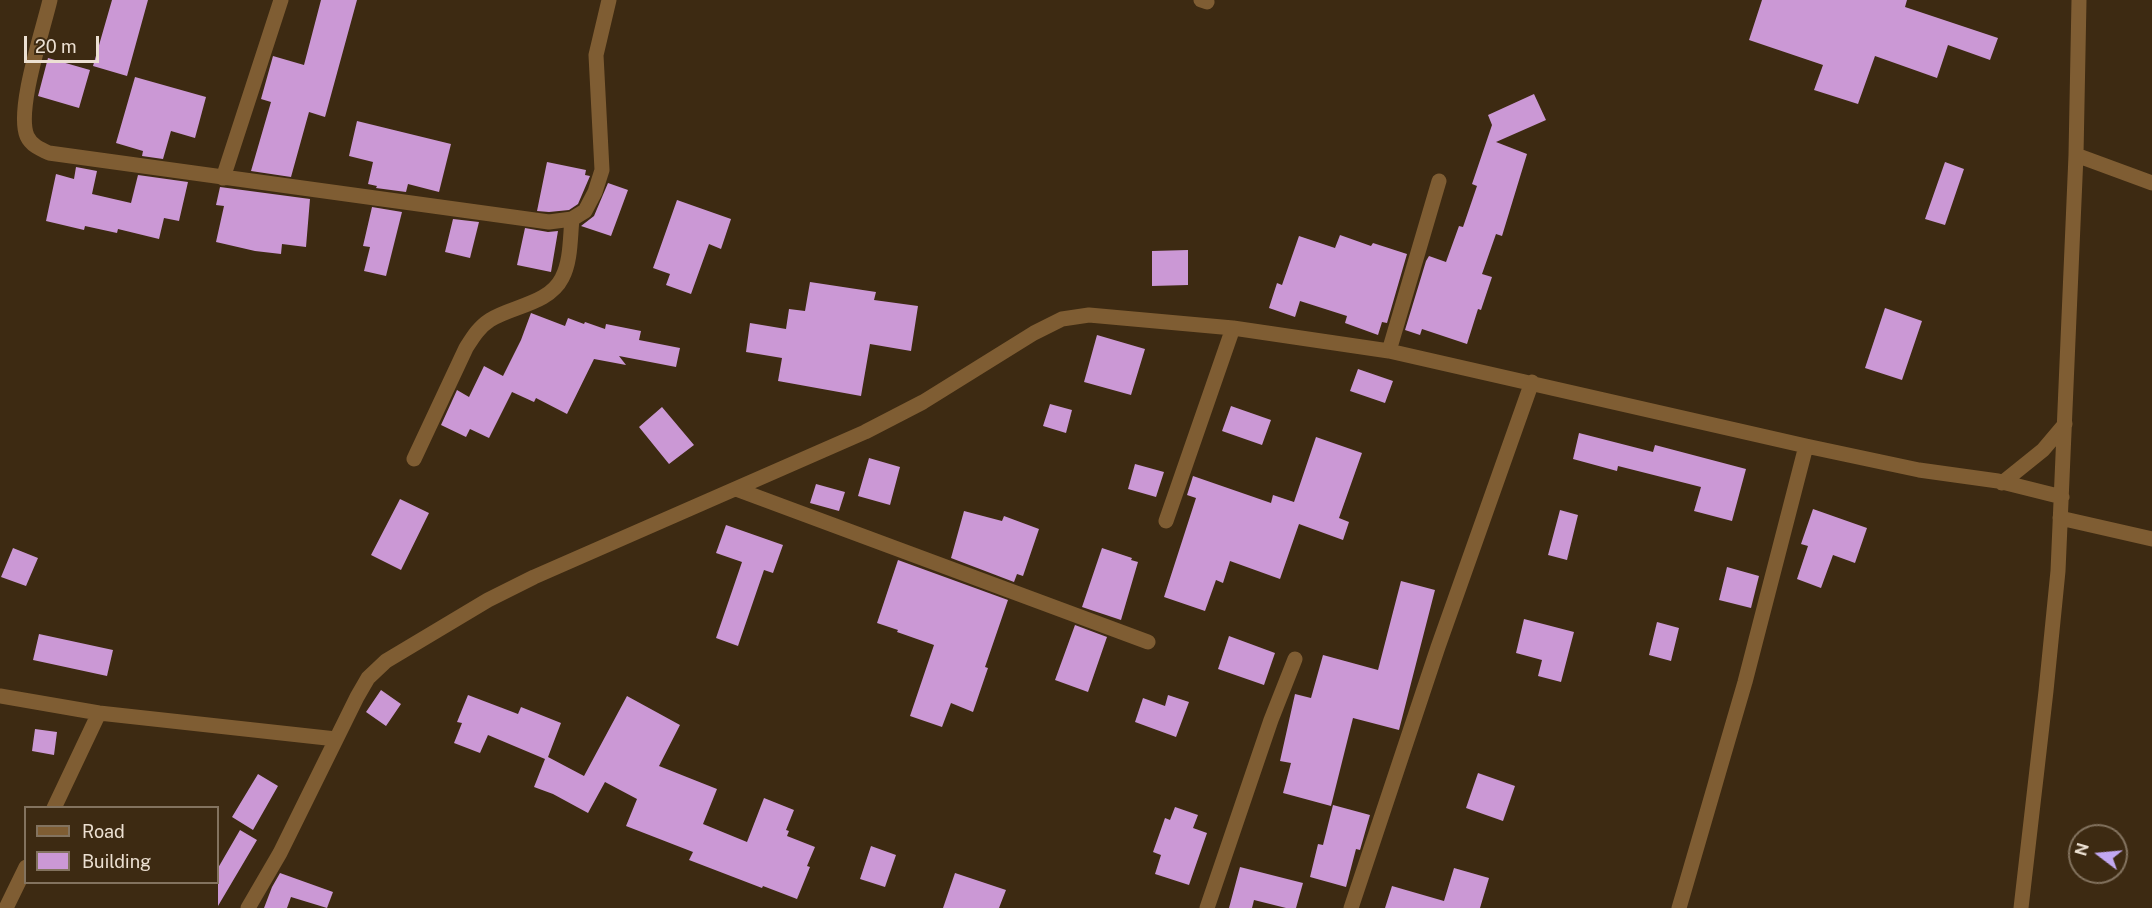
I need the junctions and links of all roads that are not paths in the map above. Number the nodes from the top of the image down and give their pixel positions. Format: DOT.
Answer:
graph roads {
  1 [pos="50,0"];
  2 [pos="281,0"];
  3 [pos="609,0"];
  4 [pos="2079,0"];
  5 [pos="2076,156"];
  6 [pos="223,178"];
  7 [pos="1439,181"];
  8 [pos="2152,183"];
  9 [pos="572,219"];
  10 [pos="1233,328"];
  11 [pos="1389,351"];
  12 [pos="1532,382"];
  13 [pos="2065,424"];
  14 [pos="1806,446"];
  15 [pos="414,459"];
  16 [pos="2002,483"];
  17 [pos="736,489"];
  18 [pos="2062,496"];
  19 [pos="2060,518"];
  20 [pos="1166,521"];
  21 [pos="2152,539"];
  22 [pos="1148,642"];
  23 [pos="1295,660"];
  24 [pos="0,696"];
  25 [pos="99,713"];
  26 [pos="336,739"];
  27 [pos="54,806"];
  28 [pos="24,871"];
  29 [pos="6,908"];
  30 [pos="248,908"];
  31 [pos="1207,908"];
  32 [pos="1351,908"];
  33 [pos="1679,908"];
  34 [pos="2021,908"];
  1 -- 6 [label="street"];
  2 -- 6 [label="street"];
  3 -- 9 [label="street"];
  4 -- 5 [label="street"];
  5 -- 8 [label="street"];
  5 -- 13 [label="street"];
  6 -- 9 [label="street"];
  7 -- 11 [label="street"];
  9 -- 15 [label="street"];
  10 -- 11 [label="street"];
  10 -- 17 [label="street"];
  10 -- 20 [label="street"];
  11 -- 12 [label="street"];
  12 -- 14 [label="street"];
  12 -- 32 [label="street"];
  13 -- 16 [label="street"];
  13 -- 18 [label="street"];
  14 -- 16 [label="street"];
  14 -- 33 [label="street"];
  16 -- 18 [label="street"];
  17 -- 22 [label="street"];
  17 -- 26 [label="street"];
  18 -- 19 [label="street"];
  19 -- 21 [label="street"];
  19 -- 34 [label="street"];
  23 -- 31 [label="street"];
  24 -- 25 [label="street"];
  25 -- 26 [label="street"];
  25 -- 27 [label="street"];
  26 -- 30 [label="street"];
  28 -- 29 [label="street"];
}
